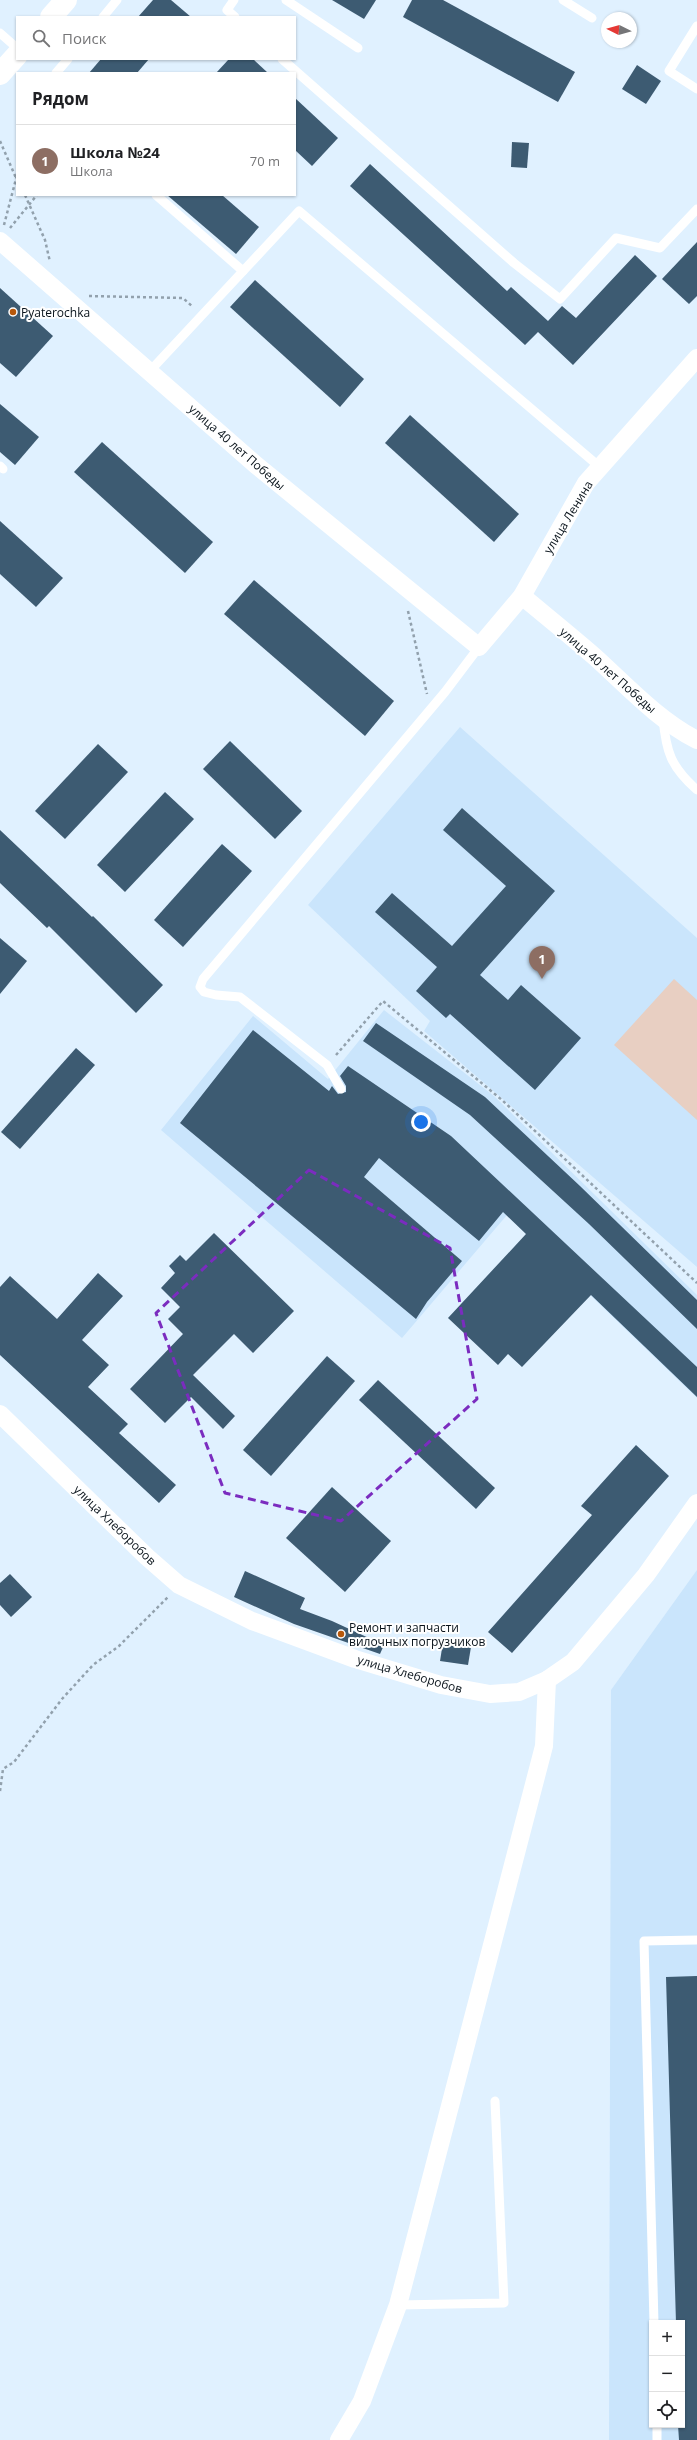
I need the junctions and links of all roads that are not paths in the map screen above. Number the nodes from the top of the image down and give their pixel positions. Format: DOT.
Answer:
graph roads {
  1 [pos="66,0"];
  2 [pos="117,0"];
  3 [pos="234,0"];
  4 [pos="286,0"];
  5 [pos="562,0"];
  6 [pos="52,16"];
  7 [pos="104,16"];
  8 [pos="234,16"];
  9 [pos="592,18"];
  10 [pos="697,26"];
  11 [pos="0,33"];
  12 [pos="358,48"];
  13 [pos="67,60"];
  14 [pos="283,60"];
  15 [pos="12,62"];
  16 [pos="57,72"];
  17 [pos="697,89"];
  18 [pos="157,196"];
  19 [pos="697,209"];
  20 [pos="0,241"];
  21 [pos="244,271"];
  22 [pos="697,358"];
  23 [pos="149,372"];
  24 [pos="601,468"];
  25 [pos="522,596"];
  26 [pos="479,647"];
  27 [pos="663,716"];
  28 [pos="697,740"];
  29 [pos="697,790"];
  30 [pos="341,1090"];
  31 [pos="0,1414"];
  32 [pos="697,1503"];
  33 [pos="547,1680"];
  34 [pos="697,1940"];
  35 [pos="495,2101"];
  36 [pos="398,2305"];
  37 [pos="654,2320"];
  38 [pos="657,2428"];
  39 [pos="339,2440"];
  40 [pos="657,2440"];
  1 -- 6 [label="main road"];
  2 -- 7 [label="lane"];
  3 -- 8 [label="lane"];
  4 -- 12 [label="lane"];
  5 -- 9 [label="lane"];
  10 -- 17 [label="lane"];
  11 -- 15 [label="lane"];
  13 -- 16 [label="lane"];
  14 -- 19 [label="lane"];
  18 -- 21 [label="lane"];
  20 -- 23 [label="street, улица 40 лет Победы"];
  21 -- 23 [label="lane"];
  21 -- 24 [label="lane"];
  22 -- 24 [label="street, улица Ленина"];
  23 -- 26 [label="street, улица 40 лет Победы"];
  24 -- 25 [label="street, улица Ленина"];
  25 -- 26 [label="street, улица Ленина"];
  25 -- 27 [label="street, улица 40 лет Победы"];
  26 -- 30 [label="lane"];
  27 -- 28 [label="street, улица 40 лет Победы"];
  27 -- 29 [label="lane"];
  31 -- 33 [label="street, улица Хлеборобов"];
  32 -- 33 [label="street, улица Хлеборобов"];
  33 -- 36 [label="street"];
  34 -- 37 [label="lane"];
  35 -- 36 [label="lane"];
  36 -- 39 [label="street"];
  38 -- 40 [label="lane"];
}
